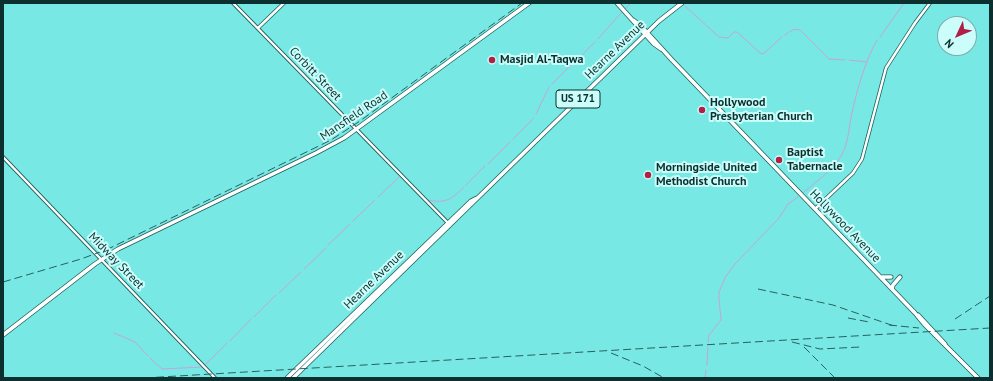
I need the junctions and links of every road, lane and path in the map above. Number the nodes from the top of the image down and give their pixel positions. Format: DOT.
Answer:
graph roads {
  1 [pos="233,3"];
  2 [pos="284,3"];
  3 [pos="529,3"];
  4 [pos="617,3"];
  5 [pos="682,3"];
  6 [pos="930,3"];
  7 [pos="258,28"];
  8 [pos="646,34"];
  9 [pos="356,129"];
  10 [pos="3,157"];
  11 [pos="815,209"];
  12 [pos="449,224"];
  13 [pos="102,260"];
  14 [pos="891,276"];
  15 [pos="881,277"];
  16 [pos="900,277"];
  17 [pos="892,289"];
  18 [pos="3,335"];
  19 [pos="215,378"];
  20 [pos="287,378"];
  21 [pos="293,378"];
  22 [pos="978,378"];
  1 -- 7 [label="street, Corbitt Street"];
  2 -- 7 [label="street"];
  3 -- 9 [label="main road, Mansfield Road"];
  4 -- 8 [label="main road, Hollywood Avenue"];
  5 -- 8 [label="main road, Hearne Avenue / US 171"];
  6 -- 11 [label="street"];
  7 -- 9 [label="street, Corbitt Street"];
  8 -- 11 [label="main road, Hollywood Avenue"];
  8 -- 12 [label="main road, Hearne Avenue / US 171"];
  9 -- 12 [label="street, Corbitt Street"];
  9 -- 13 [label="main road, Mansfield Road"];
  10 -- 13 [label="street, Midway Street"];
  11 -- 15 [label="main road, Hollywood Avenue"];
  12 -- 20 [label="main road, Hearne Avenue / US 171"];
  12 -- 21 [label="main road, Hearne Avenue / US 171"];
  13 -- 18 [label="main road, Mansfield Road"];
  13 -- 19 [label="street, Midway Street"];
  14 -- 15 [label="main road"];
  15 -- 17 [label="main road, Hollywood Avenue"];
  16 -- 17 [label="main road"];
  17 -- 22 [label="main road, Hollywood Avenue"];
}
